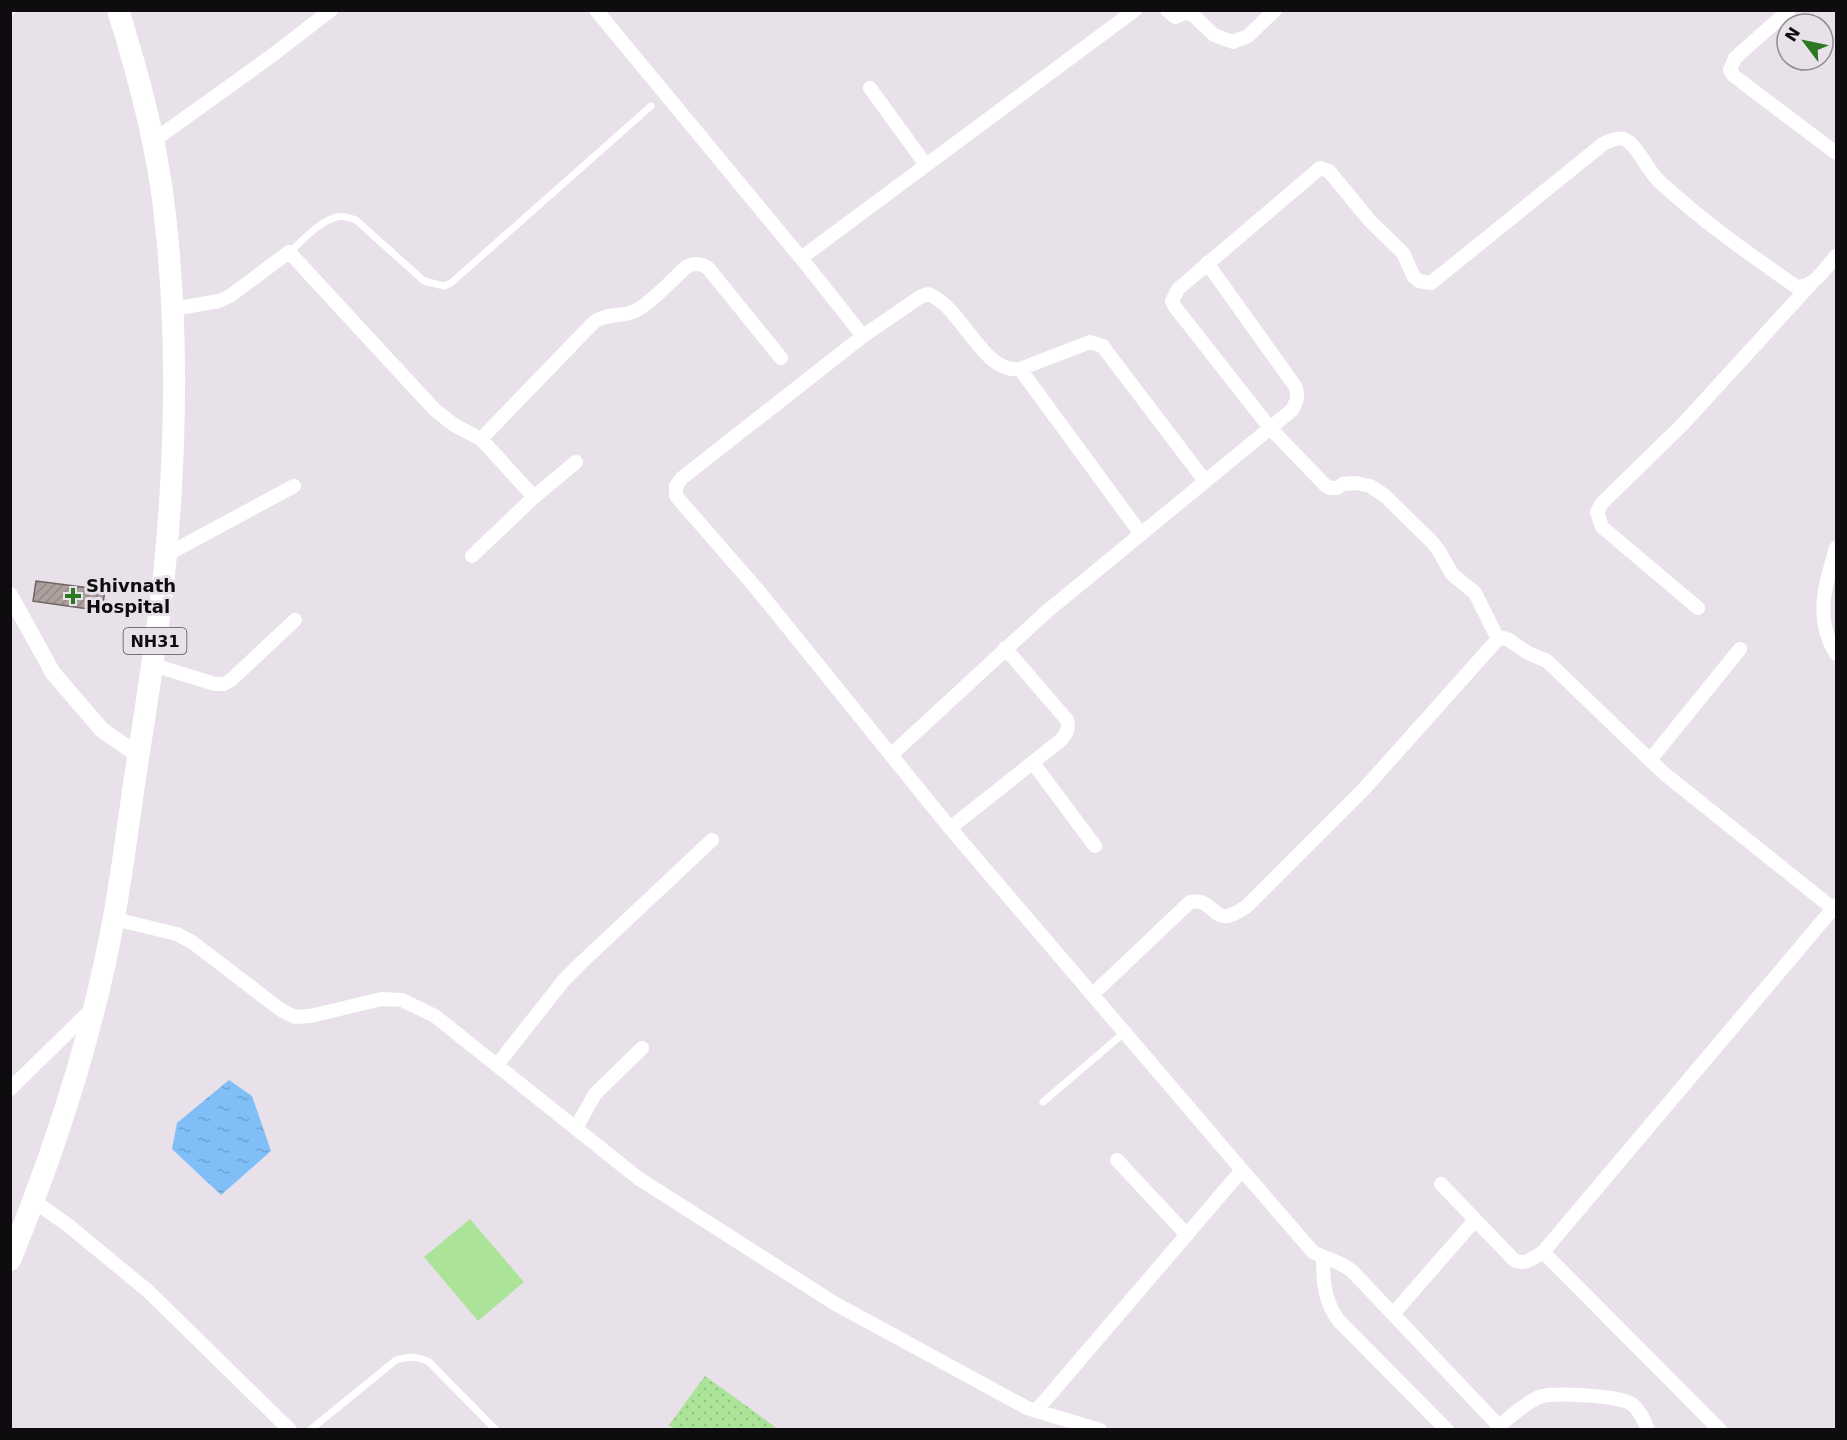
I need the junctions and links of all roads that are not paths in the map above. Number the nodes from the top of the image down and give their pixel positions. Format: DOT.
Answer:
graph roads {
  1 [pos="118,10"];
  2 [pos="331,10"];
  3 [pos="596,10"];
  4 [pos="1135,10"];
  5 [pos="1167,10"];
  6 [pos="1275,10"];
  7 [pos="1789,10"];
  8 [pos="870,88"];
  9 [pos="651,106"];
  10 [pos="153,141"];
  11 [pos="1836,153"];
  12 [pos="926,165"];
  13 [pos="289,252"];
  14 [pos="1836,256"];
  15 [pos="801,258"];
  16 [pos="1207,263"];
  17 [pos="1810,285"];
  18 [pos="173,309"];
  19 [pos="863,336"];
  20 [pos="781,358"];
  21 [pos="1020,369"];
  22 [pos="1270,428"];
  23 [pos="481,439"];
  24 [pos="576,462"];
  25 [pos="1205,482"];
  26 [pos="294,486"];
  27 [pos="534,497"];
  28 [pos="1141,534"];
  29 [pos="1836,548"];
  30 [pos="166,555"];
  31 [pos="472,556"];
  32 [pos="10,595"];
  33 [pos="1698,608"];
  34 [pos="295,620"];
  35 [pos="1498,639"];
  36 [pos="1005,648"];
  37 [pos="1740,649"];
  38 [pos="1836,654"];
  39 [pos="153,665"];
  40 [pos="891,754"];
  41 [pos="138,755"];
  42 [pos="1650,760"];
  43 [pos="1033,762"];
  44 [pos="950,828"];
  45 [pos="712,840"];
  46 [pos="1095,846"];
  47 [pos="1836,908"];
  48 [pos="114,919"];
  49 [pos="1093,994"];
  50 [pos="93,1007"];
  51 [pos="1125,1032"];
  52 [pos="642,1047"];
  53 [pos="496,1065"];
  54 [pos="10,1089"];
  55 [pos="1043,1102"];
  56 [pos="576,1128"];
  57 [pos="1117,1160"];
  58 [pos="1242,1170"];
  59 [pos="1441,1184"];
  60 [pos="34,1201"];
  61 [pos="1476,1220"];
  62 [pos="1187,1235"];
  63 [pos="1544,1252"];
  64 [pos="1323,1257"];
  65 [pos="10,1260"];
  66 [pos="1393,1314"];
  67 [pos="1036,1411"];
  68 [pos="1497,1428"];
  69 [pos="290,1430"];
  70 [pos="310,1430"];
  71 [pos="496,1430"];
  72 [pos="1100,1430"];
  73 [pos="1448,1430"];
  74 [pos="1648,1430"];
  75 [pos="1720,1430"];
  1 -- 10 [label="highway, NH31"];
  2 -- 10 [label="street"];
  3 -- 15 [label="street"];
  4 -- 12 [label="street"];
  5 -- 6 [label="street"];
  7 -- 11 [label="street"];
  8 -- 12 [label="street"];
  9 -- 13 [label="lane"];
  10 -- 18 [label="highway, NH31"];
  12 -- 15 [label="street"];
  13 -- 18 [label="street"];
  13 -- 23 [label="street"];
  14 -- 17 [label="street"];
  15 -- 19 [label="street"];
  16 -- 17 [label="street"];
  16 -- 22 [label="street"];
  16 -- 22 [label="street"];
  17 -- 33 [label="street"];
  18 -- 30 [label="highway, NH31"];
  19 -- 21 [label="street"];
  19 -- 40 [label="street"];
  20 -- 23 [label="street"];
  21 -- 25 [label="street"];
  21 -- 28 [label="street"];
  22 -- 25 [label="street"];
  22 -- 35 [label="street"];
  23 -- 27 [label="street"];
  24 -- 27 [label="street"];
  25 -- 28 [label="street"];
  26 -- 30 [label="street"];
  27 -- 31 [label="street"];
  28 -- 36 [label="street"];
  29 -- 38 [label="street"];
  30 -- 39 [label="highway, NH31"];
  32 -- 41 [label="street"];
  34 -- 39 [label="street"];
  35 -- 42 [label="street"];
  35 -- 49 [label="street"];
  36 -- 40 [label="street"];
  36 -- 43 [label="street"];
  37 -- 42 [label="street"];
  39 -- 41 [label="highway, NH31"];
  40 -- 44 [label="street"];
  41 -- 48 [label="highway, NH31"];
  42 -- 47 [label="street"];
  43 -- 44 [label="street"];
  43 -- 46 [label="street"];
  44 -- 49 [label="street"];
  45 -- 53 [label="street"];
  47 -- 63 [label="street"];
  48 -- 50 [label="highway, NH31"];
  48 -- 53 [label="street"];
  49 -- 51 [label="street"];
  50 -- 54 [label="street"];
  50 -- 60 [label="highway, NH31"];
  51 -- 55 [label="lane"];
  51 -- 58 [label="street"];
  52 -- 56 [label="street"];
  53 -- 56 [label="street"];
  56 -- 67 [label="street"];
  57 -- 62 [label="street"];
  58 -- 62 [label="street"];
  58 -- 64 [label="street"];
  59 -- 61 [label="street"];
  60 -- 65 [label="highway, NH31"];
  60 -- 69 [label="street"];
  61 -- 63 [label="street"];
  61 -- 66 [label="street"];
  62 -- 67 [label="street"];
  63 -- 75 [label="street"];
  64 -- 66 [label="street"];
  64 -- 73 [label="street"];
  66 -- 68 [label="street"];
  67 -- 72 [label="street"];
  68 -- 74 [label="street"];
  70 -- 71 [label="lane"];
}
